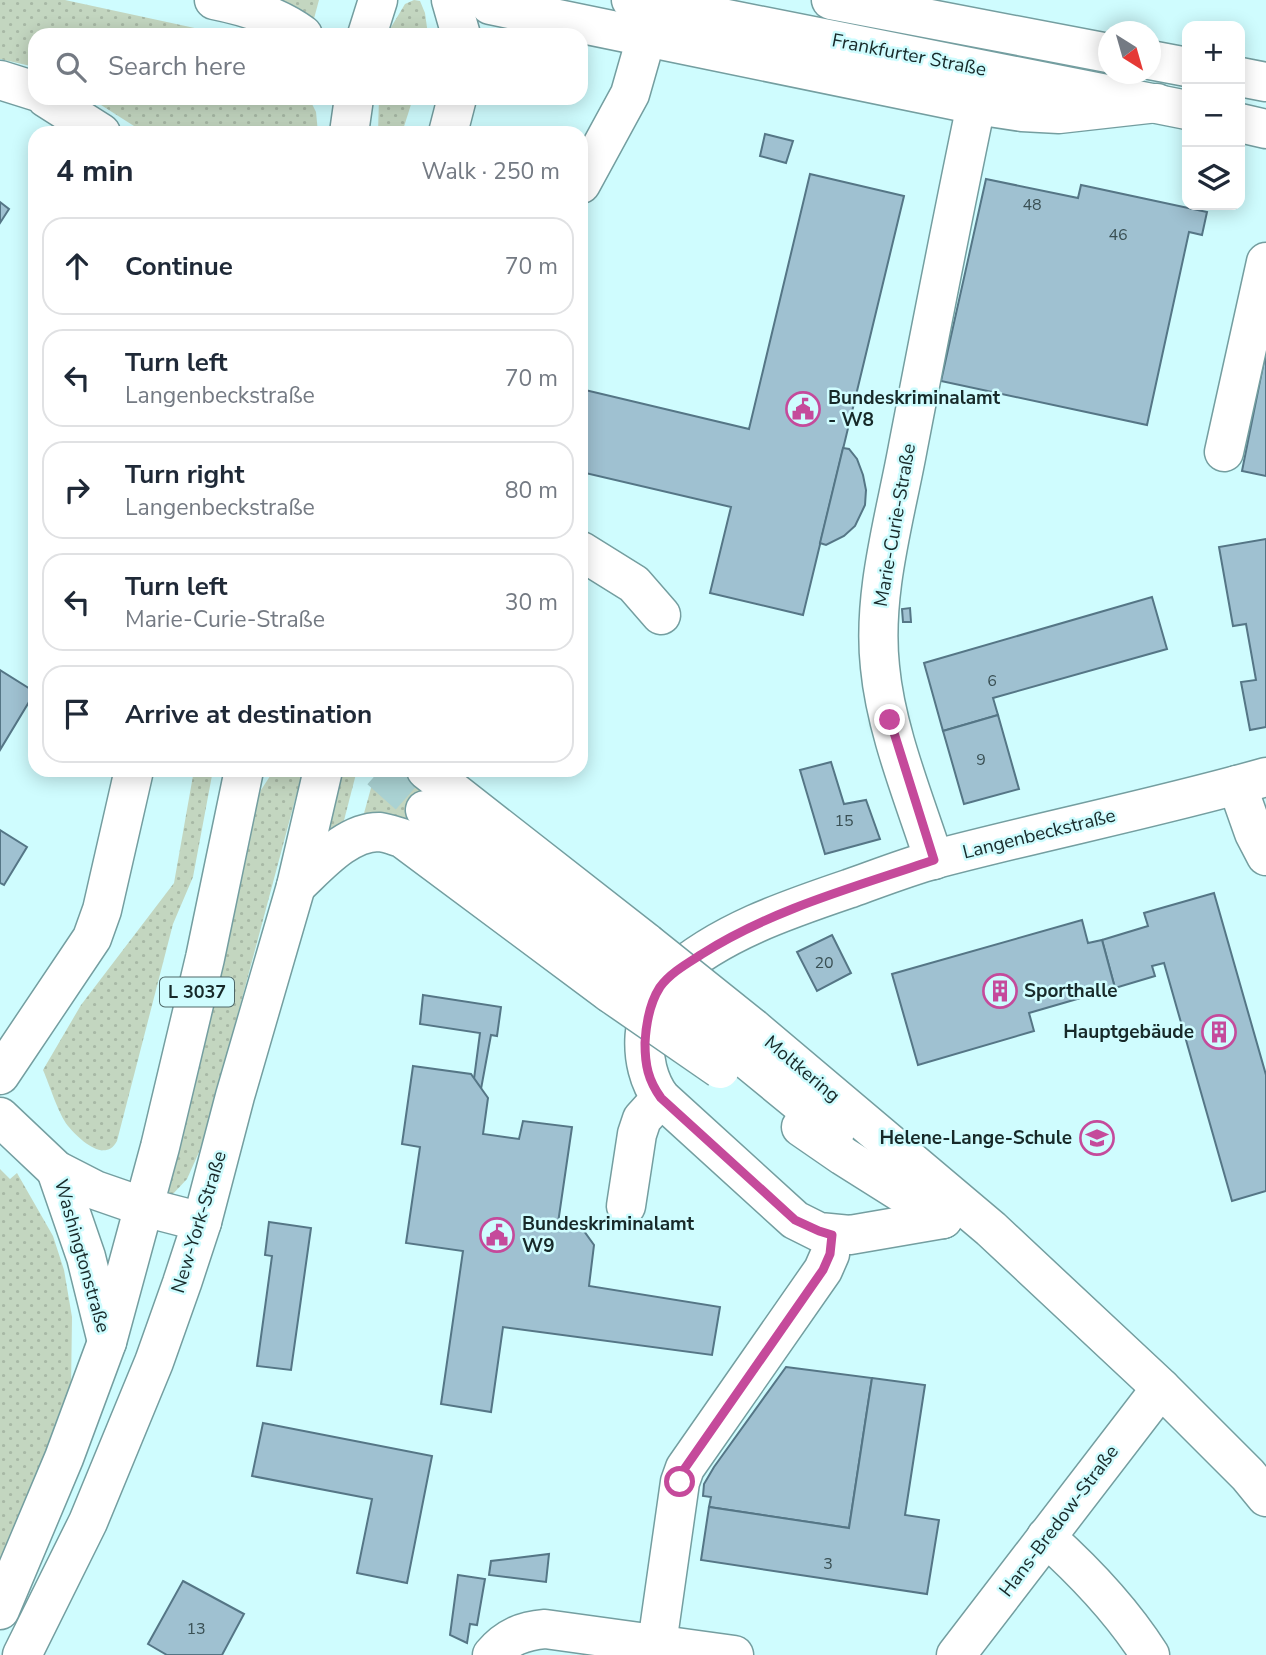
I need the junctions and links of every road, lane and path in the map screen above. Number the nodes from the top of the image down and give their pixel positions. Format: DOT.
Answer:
graph roads {
  1 [pos="379,0"];
  2 [pos="451,0"];
  3 [pos="631,0"];
  4 [pos="831,0"];
  5 [pos="229,1"];
  6 [pos="487,10"];
  7 [pos="292,28"];
  8 [pos="369,28"];
  9 [pos="459,28"];
  10 [pos="646,38"];
  11 [pos="1098,51"];
  12 [pos="1161,62"];
  13 [pos="1182,66"];
  14 [pos="1245,78"];
  15 [pos="0,80"];
  16 [pos="1266,82"];
  17 [pos="28,89"];
  18 [pos="57,105"];
  19 [pos="455,105"];
  20 [pos="976,105"];
  21 [pos="1172,107"];
  22 [pos="1245,123"];
  23 [pos="90,126"];
  24 [pos="451,126"];
  25 [pos="1266,129"];
  26 [pos="588,171"];
  27 [pos="1266,262"];
  28 [pos="1224,452"];
  29 [pos="588,555"];
  30 [pos="661,615"];
  31 [pos="132,777"];
  32 [pos="244,777"];
  33 [pos="321,777"];
  34 [pos="433,777"];
  35 [pos="1252,781"];
  36 [pos="425,810"];
  37 [pos="1266,856"];
  38 [pos="934,860"];
  39 [pos="296,886"];
  40 [pos="629,967"];
  41 [pos="736,1049"];
  42 [pos="0,1075"];
  43 [pos="661,1098"];
  44 [pos="0,1117"];
  45 [pos="56,1170"];
  46 [pos="626,1206"];
  47 [pos="144,1207"];
  48 [pos="943,1219"];
  49 [pos="202,1222"];
  50 [pos="832,1235"];
  51 [pos="107,1342"];
  52 [pos="1161,1388"];
  53 [pos="1266,1497"];
  54 [pos="1046,1537"];
  55 [pos="0,1610"];
  56 [pos="657,1644"];
  57 [pos="22,1655"];
  58 [pos="492,1655"];
  59 [pos="734,1655"];
  60 [pos="956,1655"];
  61 [pos="1150,1655"];
  1 -- 8 [label="street"];
  2 -- 9 [label="street"];
  3 -- 21 [label="street, Frankfurter Straße"];
  4 -- 11 [label="street, Frankfurter Straße"];
  5 -- 7 [label="street"];
  6 -- 10 [label="street"];
  10 -- 20 [label="street"];
  10 -- 26 [label="street"];
  12 -- 13 [label="street"];
  14 -- 16 [label="street"];
  15 -- 17 [label="street"];
  18 -- 23 [label="street"];
  19 -- 24 [label="street"];
  20 -- 21 [label="street"];
  20 -- 38 [label="street, Marie-Curie-Straße"];
  22 -- 25 [label="street"];
  27 -- 28 [label="street"];
  29 -- 30 [label="street"];
  31 -- 42 [label="street"];
  32 -- 47 [label="street, L 3037"];
  33 -- 39 [label="street, New-York-Straße / L 3037"];
  34 -- 40 [label="street, Moltkering"];
  35 -- 37 [label="street"];
  35 -- 38 [label="street, Langenbeckstraße"];
  36 -- 40 [label="street, Moltkering"];
  38 -- 43 [label="street, Langenbeckstraße"];
  39 -- 40 [label="street"];
  39 -- 49 [label="street, New-York-Straße / L 3037"];
  40 -- 41 [label="street, Moltkering, bridge"];
  40 -- 41 [label="street, bridge"];
  41 -- 48 [label="street, Moltkering"];
  41 -- 52 [label="street, Moltkering"];
  43 -- 46 [label="street"];
  43 -- 50 [label="street, Langenbeckstraße"];
  44 -- 45 [label="street, Washingtonstraße"];
  45 -- 47 [label="street, Washingtonstraße"];
  45 -- 51 [label="street, Washingtonstraße"];
  47 -- 49 [label="street, Washingtonstraße"];
  47 -- 51 [label="street, L 3037"];
  48 -- 50 [label="street, Langenbeckstraße"];
  48 -- 52 [label="street, Moltkering"];
  49 -- 57 [label="street, New-York-Straße / L 3037"];
  50 -- 56 [label="street"];
  51 -- 55 [label="street, L 3037"];
  52 -- 53 [label="street, Moltkering"];
  52 -- 54 [label="street, Hans-Bredow-Straße"];
  54 -- 60 [label="street, Hans-Bredow-Straße"];
  54 -- 61 [label="street"];
  56 -- 58 [label="street"];
  56 -- 59 [label="street"];
}
